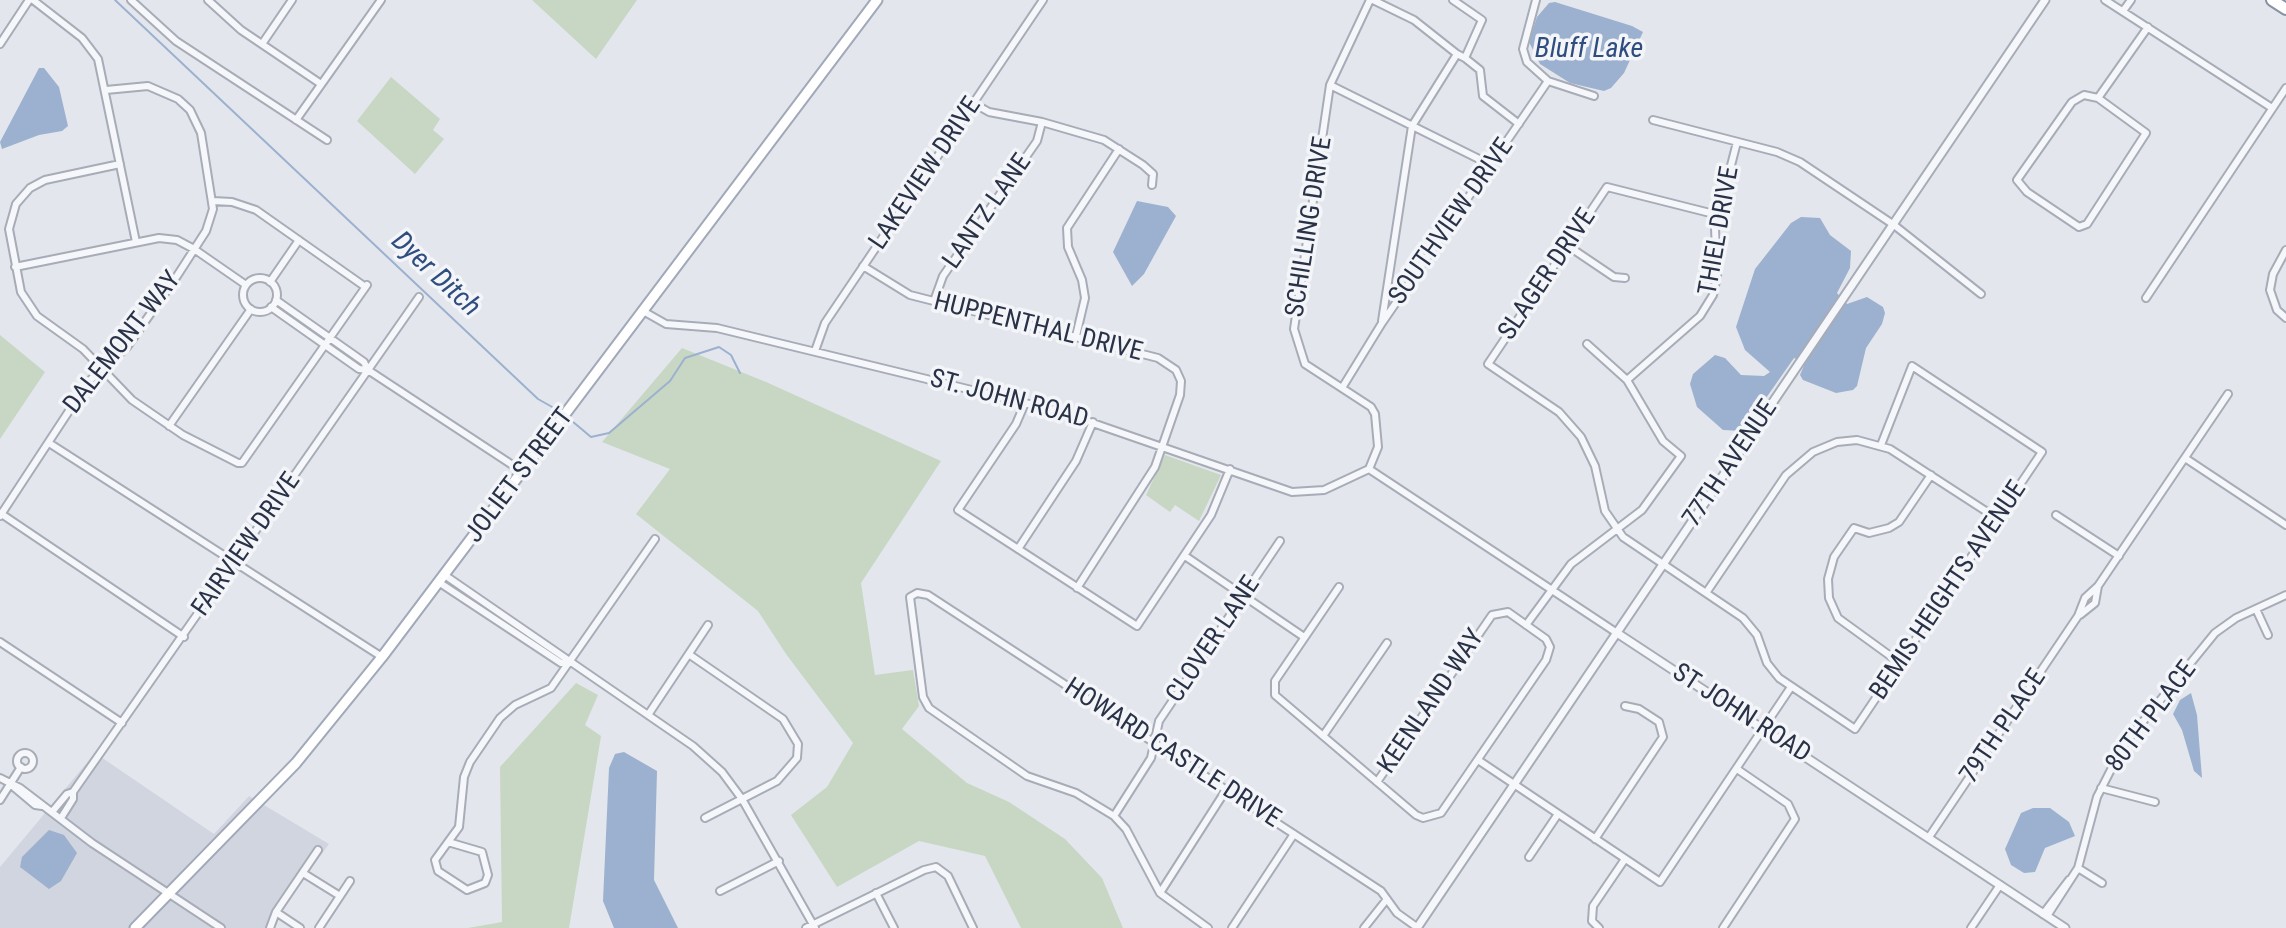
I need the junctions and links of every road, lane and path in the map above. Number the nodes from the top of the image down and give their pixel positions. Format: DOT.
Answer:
graph roads {
  1 [pos="31,0"];
  2 [pos="131,0"];
  3 [pos="208,0"];
  4 [pos="292,0"];
  5 [pos="381,0"];
  6 [pos="877,0"];
  7 [pos="1043,0"];
  8 [pos="1371,0"];
  9 [pos="1453,0"];
  10 [pos="1536,0"];
  11 [pos="2045,0"];
  12 [pos="2105,0"];
  13 [pos="2131,0"];
  14 [pos="2272,0"];
  15 [pos="2286,9"];
  16 [pos="2123,11"];
  17 [pos="2148,27"];
  18 [pos="0,44"];
  19 [pos="262,44"];
  20 [pos="1457,54"];
  21 [pos="1465,58"];
  22 [pos="1548,81"];
  23 [pos="321,84"];
  24 [pos="1330,85"];
  25 [pos="2286,88"];
  26 [pos="106,90"];
  27 [pos="1594,96"];
  28 [pos="2098,98"];
  29 [pos="973,103"];
  30 [pos="2272,108"];
  31 [pos="296,120"];
  32 [pos="1653,120"];
  33 [pos="1042,122"];
  34 [pos="1519,124"];
  35 [pos="1412,126"];
  36 [pos="327,140"];
  37 [pos="1737,142"];
  38 [pos="1119,149"];
  39 [pos="120,164"];
  40 [pos="1491,165"];
  41 [pos="1152,185"];
  42 [pos="213,201"];
  43 [pos="1718,215"];
  44 [pos="1894,225"];
  45 [pos="299,240"];
  46 [pos="136,242"];
  47 [pos="1568,246"];
  48 [pos="194,249"];
  49 [pos="2286,250"];
  50 [pos="863,266"];
  51 [pos="15,267"];
  52 [pos="1625,278"];
  53 [pos="270,282"];
  54 [pos="246,285"];
  55 [pos="1981,294"];
  56 [pos="419,297"];
  57 [pos="2146,298"];
  58 [pos="934,301"];
  59 [pos="274,304"];
  60 [pos="251,309"];
  61 [pos="643,311"];
  62 [pos="2286,318"];
  63 [pos="1382,323"];
  64 [pos="1076,336"];
  65 [pos="326,340"];
  66 [pos="1587,344"];
  67 [pos="815,351"];
  68 [pos="102,368"];
  69 [pos="368,370"];
  70 [pos="1627,380"];
  71 [pos="1342,388"];
  72 [pos="2228,394"];
  73 [pos="1025,403"];
  74 [pos="1093,422"];
  75 [pos="169,426"];
  76 [pos="49,443"];
  77 [pos="1881,445"];
  78 [pos="1163,446"];
  79 [pos="2185,458"];
  80 [pos="1230,469"];
  81 [pos="1369,469"];
  82 [pos="523,472"];
  83 [pos="1931,475"];
  84 [pos="0,514"];
  85 [pos="2056,515"];
  86 [pos="1998,519"];
  87 [pos="2286,525"];
  88 [pos="1616,530"];
  89 [pos="655,539"];
  90 [pos="1280,541"];
  91 [pos="1018,549"];
  92 [pos="1185,556"];
  93 [pos="2119,556"];
  94 [pos="235,563"];
  95 [pos="1663,565"];
  96 [pos="443,580"];
  97 [pos="1339,587"];
  98 [pos="1077,588"];
  99 [pos="1550,589"];
  100 [pos="1706,593"];
  101 [pos="2286,595"];
  102 [pos="1243,596"];
  103 [pos="2256,609"];
  104 [pos="708,625"];
  105 [pos="1526,625"];
  106 [pos="1617,633"];
  107 [pos="2268,635"];
  108 [pos="184,637"];
  109 [pos="1304,637"];
  110 [pos="0,642"];
  111 [pos="1387,643"];
  112 [pos="690,655"];
  113 [pos="382,657"];
  114 [pos="570,663"];
  115 [pos="1900,663"];
  116 [pos="1791,687"];
  117 [pos="1625,706"];
  118 [pos="648,715"];
  119 [pos="122,723"];
  120 [pos="1763,730"];
  121 [pos="1323,736"];
  122 [pos="1153,742"];
  123 [pos="1478,760"];
  124 [pos="21,767"];
  125 [pos="1737,769"];
  126 [pos="0,778"];
  127 [pos="1377,782"];
  128 [pos="10,784"];
  129 [pos="1514,785"];
  130 [pos="2101,788"];
  131 [pos="1226,790"];
  132 [pos="73,792"];
  133 [pos="742,799"];
  134 [pos="0,800"];
  135 [pos="2155,802"];
  136 [pos="52,812"];
  137 [pos="1558,814"];
  138 [pos="1114,816"];
  139 [pos="61,818"];
  140 [pos="705,818"];
  141 [pos="1294,834"];
  142 [pos="1929,837"];
  143 [pos="1595,839"];
  144 [pos="448,842"];
  145 [pos="318,850"];
  146 [pos="1529,857"];
  147 [pos="1625,859"];
  148 [pos="779,861"];
  149 [pos="2078,868"];
  150 [pos="303,873"];
  151 [pos="350,881"];
  152 [pos="2102,883"];
  153 [pos="2000,885"];
  154 [pos="720,891"];
  155 [pos="170,893"];
  156 [pos="876,893"];
  157 [pos="1160,893"];
  158 [pos="340,896"];
  159 [pos="1387,899"];
  160 [pos="276,912"];
  161 [pos="2045,915"];
  162 [pos="217,927"];
  163 [pos="273,927"];
  164 [pos="811,927"];
  165 [pos="135,928"];
  166 [pos="300,928"];
  167 [pos="319,928"];
  168 [pos="894,928"];
  169 [pos="973,928"];
  170 [pos="1208,928"];
  171 [pos="1232,928"];
  172 [pos="1364,928"];
  173 [pos="1418,928"];
  174 [pos="1599,928"];
  175 [pos="1723,928"];
  176 [pos="1971,928"];
  177 [pos="2065,928"];
  1 -- 18 [label="street"];
  1 -- 26 [label="street"];
  2 -- 31 [label="street"];
  3 -- 19 [label="street"];
  4 -- 19 [label="street"];
  5 -- 23 [label="street"];
  6 -- 61 [label="main road, JOLIET STREET"];
  7 -- 29 [label="street, LAKEVIEW DRIVE"];
  8 -- 20 [label="street"];
  8 -- 24 [label="street, SCHILLING DRIVE"];
  9 -- 21 [label="street"];
  10 -- 22 [label="street"];
  11 -- 44 [label="street, 77TH AVENUE"];
  12 -- 16 [label="street"];
  13 -- 16 [label="street"];
  14 -- 15 [label="highway"];
  16 -- 17 [label="street"];
  17 -- 28 [label="street"];
  17 -- 30 [label="street"];
  19 -- 23 [label="street"];
  20 -- 21 [label="street"];
  20 -- 35 [label="street"];
  21 -- 34 [label="street"];
  22 -- 27 [label="street"];
  22 -- 34 [label="street, SOUTHVIEW DRIVE"];
  23 -- 31 [label="street"];
  24 -- 35 [label="street"];
  24 -- 71 [label="street, SCHILLING DRIVE"];
  25 -- 30 [label="street"];
  26 -- 39 [label="street"];
  26 -- 42 [label="street, DALEMONT WAY"];
  28 -- 28 [label="street"];
  29 -- 33 [label="street"];
  29 -- 50 [label="street, LAKEVIEW DRIVE"];
  30 -- 57 [label="street"];
  31 -- 36 [label="street"];
  32 -- 37 [label="street"];
  33 -- 38 [label="street"];
  33 -- 58 [label="street, LANTZ LANE"];
  34 -- 40 [label="street, SOUTHVIEW DRIVE"];
  35 -- 40 [label="street"];
  35 -- 63 [label="street"];
  37 -- 43 [label="street, THIEL DRIVE"];
  37 -- 44 [label="street"];
  38 -- 41 [label="street"];
  38 -- 64 [label="street"];
  39 -- 46 [label="street"];
  39 -- 51 [label="street"];
  40 -- 63 [label="street, SOUTHVIEW DRIVE"];
  42 -- 45 [label="street"];
  42 -- 48 [label="street, DALEMONT WAY"];
  43 -- 47 [label="street, SLAGER DRIVE"];
  43 -- 70 [label="street, THIEL DRIVE"];
  44 -- 55 [label="street"];
  44 -- 95 [label="street, 77TH AVENUE"];
  45 -- 53 [label="street"];
  45 -- 65 [label="street"];
  46 -- 48 [label="street"];
  46 -- 51 [label="street"];
  47 -- 52 [label="street"];
  47 -- 88 [label="street, SLAGER DRIVE"];
  48 -- 54 [label="street"];
  48 -- 68 [label="street, DALEMONT WAY"];
  49 -- 62 [label="street"];
  50 -- 58 [label="street, HUPPENTHAL DRIVE"];
  50 -- 67 [label="street, LAKEVIEW DRIVE"];
  51 -- 68 [label="street"];
  53 -- 54 [label="street"];
  53 -- 59 [label="street"];
  54 -- 60 [label="street"];
  56 -- 69 [label="street, FAIRVIEW DRIVE"];
  58 -- 64 [label="street, HUPPENTHAL DRIVE"];
  59 -- 60 [label="street"];
  59 -- 65 [label="street"];
  60 -- 75 [label="street"];
  61 -- 67 [label="street, ST. JOHN ROAD"];
  61 -- 82 [label="main road, JOLIET STREET"];
  63 -- 71 [label="street, SOUTHVIEW DRIVE"];
  64 -- 78 [label="street, HUPPENTHAL DRIVE"];
  65 -- 69 [label="street"];
  65 -- 75 [label="street"];
  66 -- 70 [label="street"];
  67 -- 73 [label="street, ST. JOHN ROAD"];
  68 -- 75 [label="street"];
  68 -- 76 [label="street, DALEMONT WAY"];
  69 -- 82 [label="street"];
  69 -- 94 [label="street, FAIRVIEW DRIVE"];
  70 -- 88 [label="street"];
  71 -- 81 [label="street, SCHILLING DRIVE"];
  72 -- 79 [label="street, 79TH PLACE"];
  73 -- 74 [label="street, ST. JOHN ROAD"];
  73 -- 91 [label="street"];
  74 -- 78 [label="street, ST. JOHN ROAD"];
  74 -- 91 [label="street"];
  76 -- 84 [label="street, DALEMONT WAY"];
  76 -- 94 [label="street"];
  77 -- 83 [label="street"];
  77 -- 86 [label="street, BEMIS HEIGHTS AVENUE"];
  77 -- 100 [label="street"];
  78 -- 80 [label="street, ST. JOHN ROAD"];
  78 -- 98 [label="street, HUPPENTHAL DRIVE"];
  79 -- 87 [label="street"];
  79 -- 93 [label="street, 79TH PLACE"];
  80 -- 81 [label="street, ST. JOHN ROAD"];
  80 -- 92 [label="street"];
  81 -- 99 [label="street"];
  82 -- 96 [label="main road, JOLIET STREET"];
  83 -- 86 [label="street"];
  83 -- 115 [label="street"];
  84 -- 108 [label="street"];
  85 -- 93 [label="street"];
  86 -- 115 [label="street, BEMIS HEIGHTS AVENUE"];
  88 -- 95 [label="street"];
  88 -- 99 [label="street"];
  89 -- 114 [label="street"];
  90 -- 102 [label="street, CLOVER LANE"];
  91 -- 98 [label="street"];
  92 -- 98 [label="street"];
  92 -- 102 [label="street"];
  93 -- 142 [label="street, 79TH PLACE"];
  94 -- 108 [label="street, FAIRVIEW DRIVE"];
  94 -- 113 [label="street"];
  95 -- 100 [label="street"];
  95 -- 106 [label="street, 77TH AVENUE"];
  96 -- 113 [label="main road, JOLIET STREET"];
  96 -- 114 [label="street"];
  97 -- 109 [label="street"];
  99 -- 105 [label="street"];
  99 -- 106 [label="street"];
  100 -- 116 [label="street"];
  101 -- 103 [label="street, 80TH PLACE"];
  102 -- 109 [label="street"];
  102 -- 122 [label="street, CLOVER LANE"];
  103 -- 107 [label="street"];
  103 -- 130 [label="street, 80TH PLACE"];
  104 -- 112 [label="street"];
  105 -- 123 [label="street"];
  105 -- 127 [label="street, KEENLAND WAY"];
  106 -- 120 [label="street, ST JOHN ROAD"];
  106 -- 129 [label="street, 77TH AVENUE"];
  108 -- 119 [label="street, FAIRVIEW DRIVE"];
  109 -- 121 [label="street"];
  110 -- 119 [label="street"];
  111 -- 121 [label="street"];
  112 -- 118 [label="street"];
  112 -- 133 [label="street"];
  113 -- 155 [label="main road, JOLIET STREET"];
  114 -- 118 [label="street"];
  114 -- 144 [label="street"];
  115 -- 116 [label="street, BEMIS HEIGHTS AVENUE"];
  116 -- 120 [label="street"];
  117 -- 143 [label="street"];
  118 -- 133 [label="street"];
  119 -- 132 [label="street, FAIRVIEW DRIVE"];
  120 -- 125 [label="street"];
  120 -- 142 [label="street, ST JOHN ROAD"];
  121 -- 127 [label="street"];
  122 -- 131 [label="street, HOWARD CASTLE DRIVE"];
  122 -- 138 [label="street, CLOVER LANE"];
  122 -- 138 [label="street, HOWARD CASTLE DRIVE"];
  123 -- 127 [label="street"];
  123 -- 129 [label="street"];
  124 -- 128 [label="street"];
  125 -- 147 [label="street"];
  125 -- 175 [label="street"];
  126 -- 128 [label="street"];
  128 -- 134 [label="street"];
  128 -- 136 [label="street"];
  129 -- 137 [label="street"];
  129 -- 173 [label="street, 77TH AVENUE"];
  130 -- 135 [label="street"];
  130 -- 149 [label="street, 80TH PLACE"];
  131 -- 141 [label="street, HOWARD CASTLE DRIVE"];
  131 -- 157 [label="street"];
  132 -- 136 [label="street, FAIRVIEW DRIVE"];
  132 -- 139 [label="street, FAIRVIEW DRIVE"];
  133 -- 140 [label="street"];
  133 -- 148 [label="street"];
  136 -- 139 [label="street"];
  137 -- 143 [label="street"];
  137 -- 146 [label="street"];
  138 -- 157 [label="street"];
  139 -- 155 [label="street"];
  141 -- 159 [label="street, HOWARD CASTLE DRIVE"];
  141 -- 171 [label="street"];
  142 -- 153 [label="street, ST JOHN ROAD"];
  143 -- 147 [label="street"];
  144 -- 144 [label="street"];
  145 -- 150 [label="street"];
  147 -- 174 [label="street"];
  148 -- 154 [label="street"];
  148 -- 164 [label="street"];
  149 -- 152 [label="street"];
  149 -- 161 [label="street, 80TH PLACE"];
  150 -- 158 [label="street"];
  150 -- 160 [label="street"];
  151 -- 158 [label="street"];
  153 -- 161 [label="street, ST JOHN ROAD"];
  153 -- 176 [label="street"];
  155 -- 162 [label="street"];
  155 -- 165 [label="main road, JOLIET STREET"];
  156 -- 164 [label="street"];
  156 -- 168 [label="street"];
  156 -- 169 [label="street"];
  157 -- 170 [label="street"];
  158 -- 167 [label="street"];
  159 -- 172 [label="street"];
  159 -- 173 [label="street, HOWARD CASTLE DRIVE"];
  160 -- 163 [label="street"];
  160 -- 166 [label="street"];
  161 -- 177 [label="street, ST JOHN ROAD"];
}
